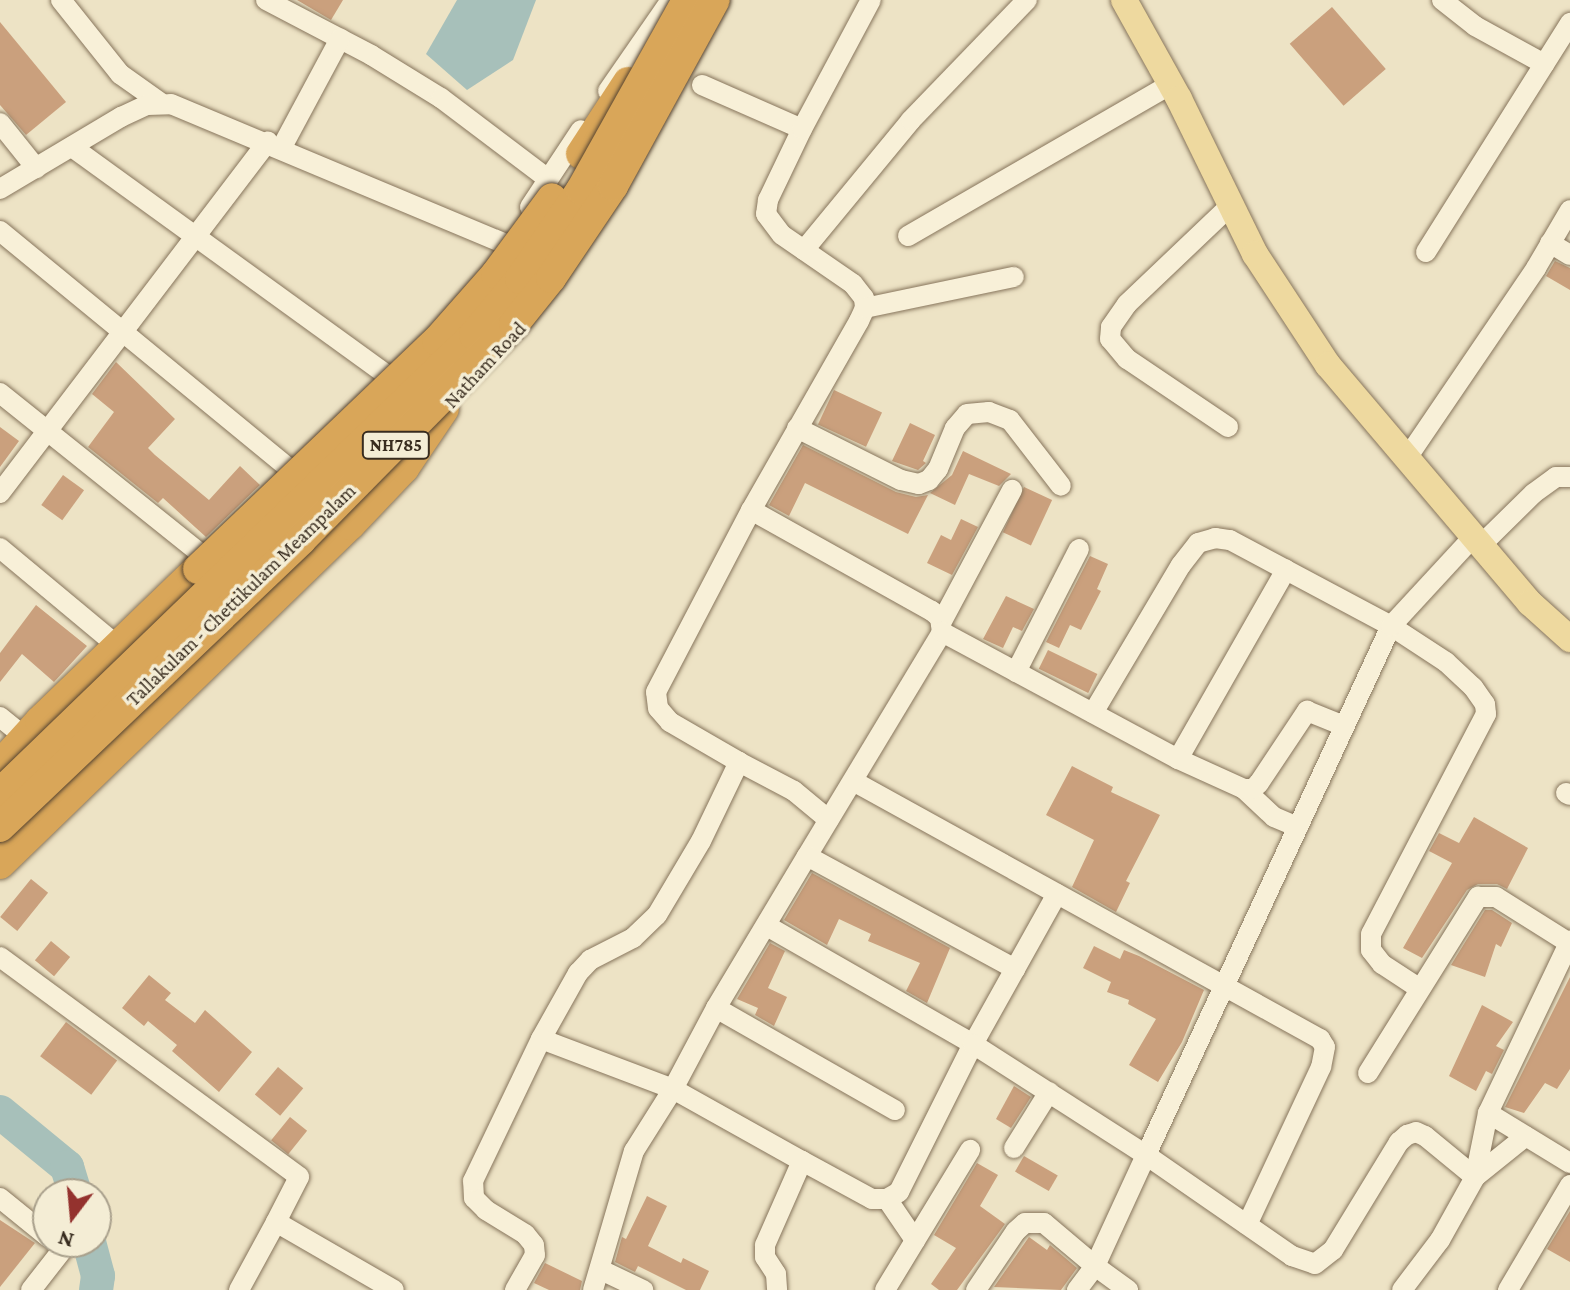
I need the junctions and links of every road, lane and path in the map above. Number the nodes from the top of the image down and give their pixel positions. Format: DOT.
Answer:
graph roads {
  1 [pos="61,0"];
  2 [pos="266,0"];
  3 [pos="671,0"];
  4 [pos="679,0"];
  5 [pos="687,0"];
  6 [pos="715,0"];
  7 [pos="723,0"];
  8 [pos="871,0"];
  9 [pos="1027,0"];
  10 [pos="1124,0"];
  11 [pos="1442,0"];
  12 [pos="1570,23"];
  13 [pos="340,39"];
  14 [pos="655,44"];
  15 [pos="1544,64"];
  16 [pos="702,85"];
  17 [pos="1170,85"];
  18 [pos="161,103"];
  19 [pos="0,123"];
  20 [pos="802,129"];
  21 [pos="275,144"];
  22 [pos="72,147"];
  23 [pos="36,168"];
  24 [pos="548,179"];
  25 [pos="0,189"];
  26 [pos="1231,205"];
  27 [pos="1570,210"];
  28 [pos="0,231"];
  29 [pos="908,236"];
  30 [pos="194,238"];
  31 [pos="504,243"];
  32 [pos="1550,243"];
  33 [pos="804,250"];
  34 [pos="1426,252"];
  35 [pos="1570,255"];
  36 [pos="1014,277"];
  37 [pos="865,308"];
  38 [pos="123,332"];
  39 [pos="386,374"];
  40 [pos="0,393"];
  41 [pos="444,409"];
  42 [pos="1228,427"];
  43 [pos="797,428"];
  44 [pos="48,431"];
  45 [pos="1407,458"];
  46 [pos="289,465"];
  47 [pos="1570,477"];
  48 [pos="309,485"];
  49 [pos="1061,486"];
  50 [pos="1012,490"];
  51 [pos="0,493"];
  52 [pos="751,510"];
  53 [pos="338,513"];
  54 [pos="1477,540"];
  55 [pos="0,548"];
  56 [pos="1079,549"];
  57 [pos="201,554"];
  58 [pos="1286,570"];
  59 [pos="1391,626"];
  60 [pos="942,627"];
  61 [pos="1570,639"];
  62 [pos="113,642"];
  63 [pos="1016,672"];
  64 [pos="1093,713"];
  65 [pos="0,717"];
  66 [pos="1344,726"];
  67 [pos="21,734"];
  68 [pos="0,756"];
  69 [pos="1178,759"];
  70 [pos="739,762"];
  71 [pos="0,765"];
  72 [pos="853,781"];
  73 [pos="0,782"];
  74 [pos="1244,789"];
  75 [pos="0,793"];
  76 [pos="829,820"];
  77 [pos="0,827"];
  78 [pos="1298,827"];
  79 [pos="0,838"];
  80 [pos="807,856"];
  81 [pos="0,864"];
  82 [pos="1057,894"];
  83 [pos="767,926"];
  84 [pos="1569,942"];
  85 [pos="0,957"];
  86 [pos="1015,969"];
  87 [pos="1224,987"];
  88 [pos="1420,989"];
  89 [pos="716,1008"];
  90 [pos="541,1039"];
  91 [pos="973,1044"];
  92 [pos="1368,1073"];
  93 [pos="673,1089"];
  94 [pos="1049,1092"];
  95 [pos="895,1110"];
  96 [pos="1488,1113"];
  97 [pos="1526,1136"];
  98 [pos="1014,1148"];
  99 [pos="970,1150"];
  100 [pos="1146,1155"];
  101 [pos="802,1161"];
  102 [pos="1570,1163"];
  103 [pos="1475,1177"];
  104 [pos="1570,1185"];
  105 [pos="0,1198"];
  106 [pos="887,1199"];
  107 [pos="276,1222"];
  108 [pos="32,1224"];
  109 [pos="1247,1225"];
  110 [pos="915,1240"];
  111 [pos="56,1258"];
  112 [pos="1095,1266"];
  113 [pos="601,1270"];
  114 [pos="31,1290"];
  115 [pos="239,1290"];
  116 [pos="394,1290"];
  117 [pos="515,1290"];
  118 [pos="593,1290"];
  119 [pos="643,1290"];
  120 [pos="777,1290"];
  121 [pos="885,1290"];
  122 [pos="976,1290"];
  123 [pos="1077,1290"];
  124 [pos="1128,1290"];
  125 [pos="1402,1290"];
  126 [pos="1508,1290"];
  1 -- 18 [label="street"];
  2 -- 13 [label="street"];
  3 -- 24 [label="street"];
  4 -- 14 [label="main road, Natham Road"];
  5 -- 75 [label="highway, Tallakulam - Chettikulam Meampalam / NH785, bridge"];
  6 -- 77 [label="highway, Tallakulam - Chettikulam Meampalam / NH785, bridge"];
  7 -- 41 [label="main road, Natham Road"];
  8 -- 20 [label="street"];
  9 -- 33 [label="street"];
  10 -- 17 [label="main road"];
  11 -- 15 [label="street"];
  12 -- 15 [label="street"];
  13 -- 21 [label="street"];
  13 -- 24 [label="street"];
  14 -- 48 [label="main road, Natham Road"];
  14 -- 71 [label="highway, bridge"];
  15 -- 34 [label="street"];
  16 -- 20 [label="street"];
  17 -- 26 [label="main road"];
  17 -- 29 [label="street"];
  18 -- 21 [label="street"];
  18 -- 22 [label="street"];
  19 -- 23 [label="street"];
  20 -- 33 [label="street"];
  21 -- 30 [label="street"];
  21 -- 31 [label="street"];
  22 -- 23 [label="street"];
  22 -- 30 [label="street"];
  23 -- 25 [label="street"];
  24 -- 31 [label="street"];
  26 -- 42 [label="street"];
  26 -- 45 [label="main road"];
  27 -- 32 [label="street"];
  28 -- 38 [label="street"];
  30 -- 38 [label="street"];
  30 -- 39 [label="street"];
  31 -- 39 [label="street"];
  32 -- 35 [label="street"];
  32 -- 45 [label="street"];
  33 -- 37 [label="street"];
  36 -- 37 [label="street"];
  37 -- 43 [label="street"];
  38 -- 44 [label="street"];
  38 -- 46 [label="street"];
  39 -- 46 [label="street"];
  40 -- 44 [label="street"];
  41 -- 53 [label="main road, Natham Road"];
  41 -- 81 [label="highway"];
  43 -- 49 [label="street"];
  43 -- 52 [label="street"];
  44 -- 51 [label="street"];
  44 -- 57 [label="street"];
  45 -- 54 [label="main road"];
  46 -- 48 [label="street"];
  46 -- 57 [label="street"];
  47 -- 54 [label="street"];
  48 -- 53 [label="street"];
  48 -- 73 [label="main road, Natham Road"];
  50 -- 60 [label="street"];
  52 -- 60 [label="street"];
  52 -- 70 [label="street"];
  53 -- 79 [label="main road, Natham Road"];
  54 -- 59 [label="street"];
  54 -- 61 [label="main road"];
  55 -- 62 [label="street"];
  56 -- 63 [label="street"];
  57 -- 62 [label="street"];
  58 -- 59 [label="street"];
  58 -- 64 [label="street"];
  58 -- 69 [label="street"];
  59 -- 66 [label="street"];
  59 -- 88 [label="street"];
  60 -- 63 [label="street"];
  60 -- 72 [label="street"];
  62 -- 67 [label="street"];
  63 -- 64 [label="street"];
  64 -- 69 [label="street"];
  65 -- 67 [label="street"];
  66 -- 74 [label="street"];
  66 -- 78 [label="street"];
  67 -- 68 [label="street"];
  69 -- 74 [label="street"];
  70 -- 76 [label="street"];
  70 -- 90 [label="street"];
  72 -- 76 [label="street"];
  72 -- 82 [label="street"];
  74 -- 78 [label="street"];
  76 -- 80 [label="street"];
  78 -- 87 [label="street"];
  80 -- 83 [label="street"];
  80 -- 86 [label="street"];
  82 -- 86 [label="street"];
  82 -- 87 [label="street"];
  83 -- 89 [label="street"];
  83 -- 91 [label="street"];
  84 -- 88 [label="street"];
  84 -- 96 [label="street"];
  85 -- 107 [label="street"];
  86 -- 91 [label="street"];
  87 -- 100 [label="street"];
  87 -- 109 [label="street"];
  88 -- 92 [label="street"];
  89 -- 93 [label="street"];
  89 -- 95 [label="street"];
  90 -- 93 [label="street"];
  90 -- 117 [label="street"];
  91 -- 94 [label="street"];
  91 -- 106 [label="street"];
  93 -- 101 [label="street"];
  93 -- 113 [label="street"];
  94 -- 98 [label="street"];
  94 -- 100 [label="street"];
  96 -- 97 [label="street"];
  96 -- 103 [label="street"];
  97 -- 102 [label="street"];
  97 -- 103 [label="street"];
  99 -- 110 [label="street"];
  100 -- 109 [label="street"];
  100 -- 112 [label="street"];
  101 -- 106 [label="street"];
  101 -- 120 [label="street"];
  103 -- 109 [label="street"];
  103 -- 125 [label="street"];
  104 -- 126 [label="street"];
  105 -- 108 [label="street"];
  106 -- 110 [label="street"];
  107 -- 115 [label="street"];
  107 -- 116 [label="street"];
  110 -- 121 [label="street"];
  111 -- 114 [label="street"];
  112 -- 122 [label="street"];
  112 -- 123 [label="street"];
  112 -- 124 [label="street"];
  113 -- 118 [label="street"];
  113 -- 119 [label="street"];
}
